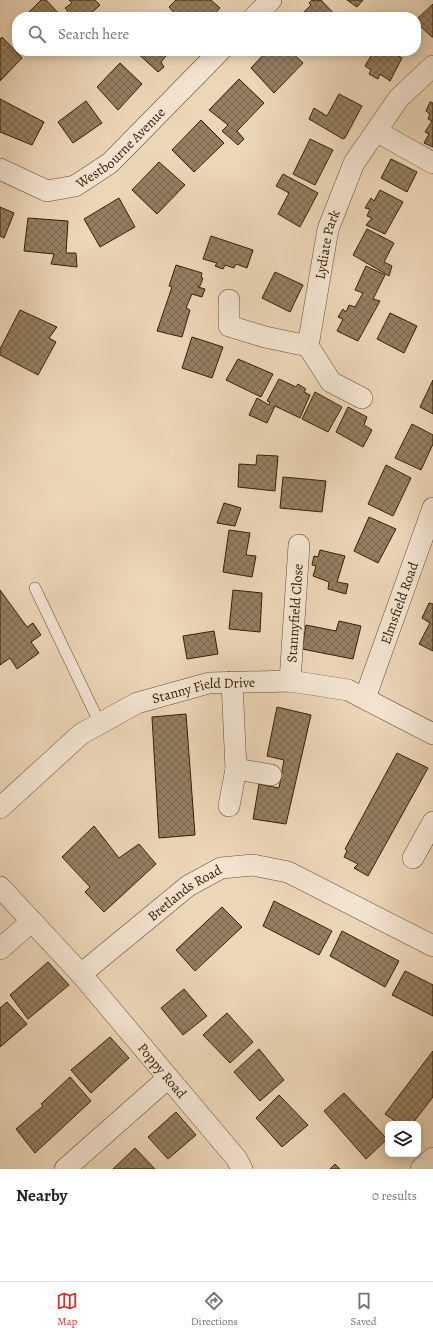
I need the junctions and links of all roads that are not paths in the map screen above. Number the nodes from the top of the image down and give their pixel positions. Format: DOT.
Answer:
graph roads {
  1 [pos="271,0"];
  2 [pos="259,12"];
  3 [pos="215,56"];
  4 [pos="433,66"];
  5 [pos="376,131"];
  6 [pos="433,163"];
  7 [pos="0,169"];
  8 [pos="229,300"];
  9 [pos="308,346"];
  10 [pos="362,398"];
  11 [pos="431,516"];
  12 [pos="300,546"];
  13 [pos="35,588"];
  14 [pos="290,681"];
  15 [pos="232,682"];
  16 [pos="365,698"];
  17 [pos="100,724"];
  18 [pos="433,734"];
  19 [pos="236,769"];
  20 [pos="271,775"];
  21 [pos="229,806"];
  22 [pos="0,808"];
  23 [pos="433,822"];
  24 [pos="413,858"];
  25 [pos="0,887"];
  26 [pos="32,921"];
  27 [pos="433,946"];
  28 [pos="0,949"];
  29 [pos="81,974"];
  30 [pos="168,1078"];
  31 [pos="433,1158"];
  32 [pos="67,1168"];
  33 [pos="242,1169"];
  34 [pos="421,1169"];
  1 -- 2 [label="street"];
  3 -- 7 [label="street, Westbourne Avenue"];
  4 -- 5 [label="street, Lydiate Park"];
  5 -- 6 [label="street"];
  5 -- 9 [label="street, Lydiate Park"];
  8 -- 9 [label="street"];
  9 -- 10 [label="street"];
  11 -- 16 [label="street, Elmsfield Road"];
  12 -- 14 [label="street, Stannyfield Close"];
  13 -- 17 [label="lane"];
  14 -- 15 [label="street, Stanny Field Drive"];
  14 -- 16 [label="street, Stanny Field Drive"];
  15 -- 17 [label="street, Stanny Field Drive"];
  15 -- 19 [label="street"];
  16 -- 18 [label="street, Stanny Field Drive"];
  17 -- 22 [label="street, Stanny Field Drive"];
  19 -- 20 [label="street"];
  19 -- 21 [label="street"];
  23 -- 24 [label="street"];
  25 -- 26 [label="street"];
  26 -- 28 [label="street"];
  26 -- 29 [label="street"];
  27 -- 29 [label="street, Bretlands Road"];
  29 -- 30 [label="street, Poppy Road"];
  30 -- 32 [label="street"];
  30 -- 33 [label="street, Poppy Road"];
  31 -- 34 [label="street"];
}
